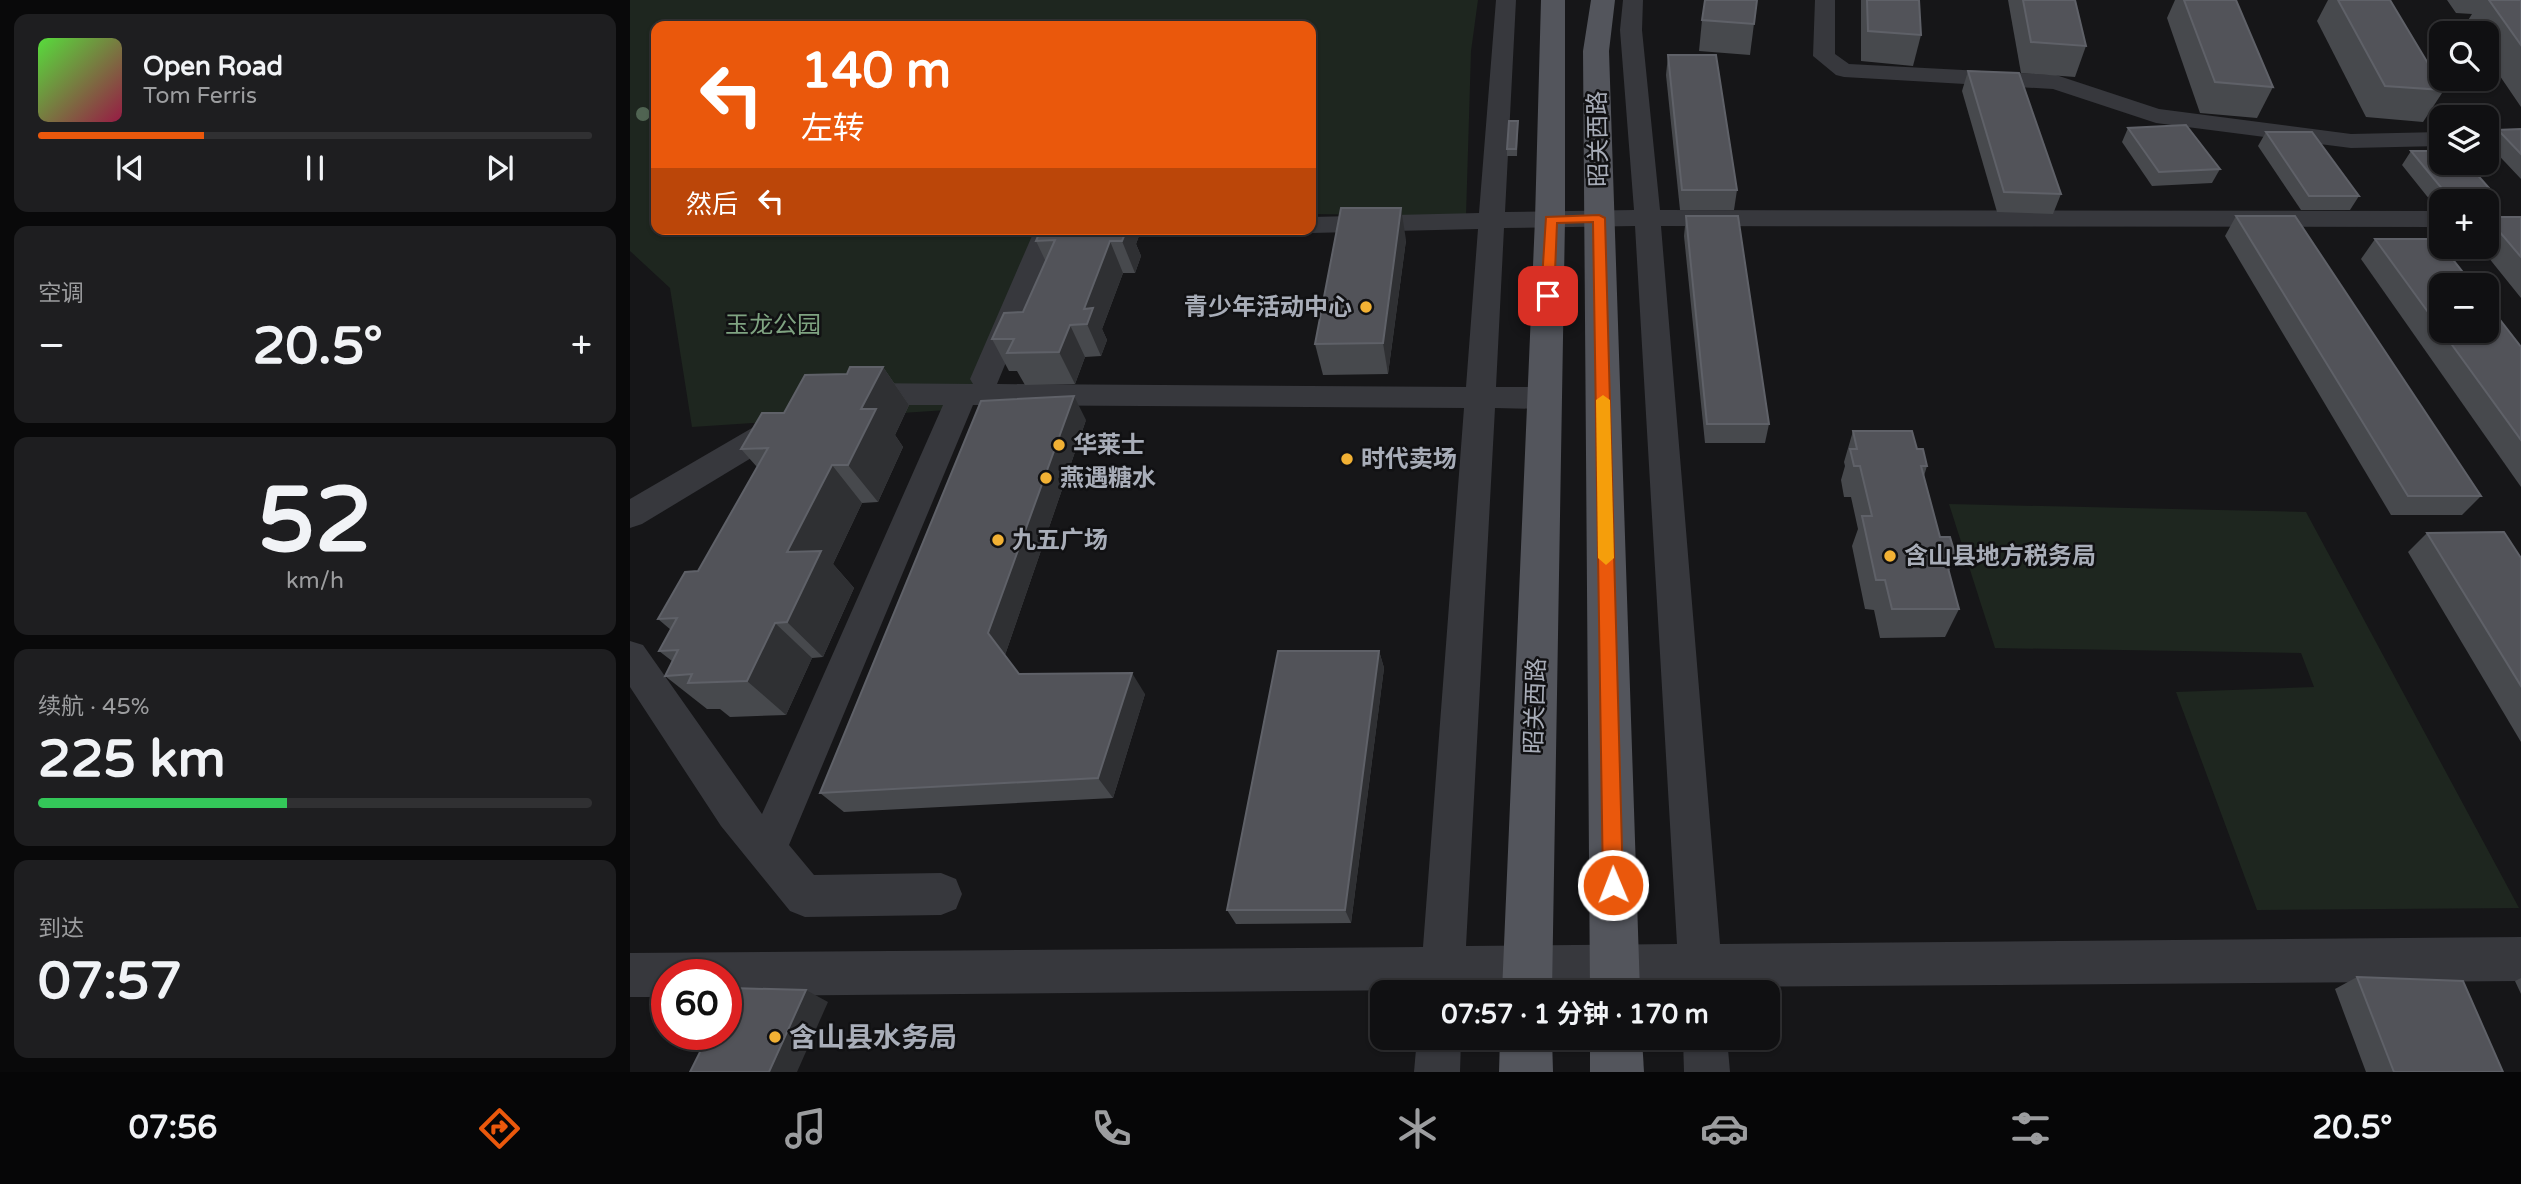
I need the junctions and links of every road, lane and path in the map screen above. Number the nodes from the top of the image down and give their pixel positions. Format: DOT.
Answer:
graph roads {
  1 [pos="1506,0"];
  2 [pos="1553,0"];
  3 [pos="1603,0"];
  4 [pos="1633,0"];
  5 [pos="1825,0"];
  6 [pos="2499,138"];
  7 [pos="2521,138"];
  8 [pos="2429,139"];
  9 [pos="1599,218"];
  10 [pos="1550,219"];
  11 [pos="1647,219"];
  12 [pos="2429,219"];
  13 [pos="1491,221"];
  14 [pos="1316,225"];
  15 [pos="1045,235"];
  16 [pos="974,387"];
  17 [pos="834,397"];
  18 [pos="1480,397"];
  19 [pos="1544,398"];
  20 [pos="803,412"];
  21 [pos="630,515"];
  22 [pos="630,656"];
  23 [pos="766,851"];
  24 [pos="941,894"];
  25 [pos="2521,959"];
  26 [pos="630,975"];
  27 [pos="1370,980"];
  28 [pos="1443,980"];
  29 [pos="1527,980"];
  30 [pos="1615,980"];
  31 [pos="1701,980"];
  32 [pos="1438,1050"];
  33 [pos="1526,1050"];
  34 [pos="1616,1050"];
  35 [pos="1706,1050"];
  36 [pos="1437,1072"];
  37 [pos="1526,1072"];
  38 [pos="1617,1072"];
  39 [pos="1707,1072"];
  1 -- 13 [label="street"];
  2 -- 10 [label="main road, 昭关西路"];
  3 -- 9 [label="main road, 昭关西路"];
  4 -- 11 [label="street"];
  5 -- 8 [label="street"];
  6 -- 7 [label="street"];
  9 -- 10 [label="street"];
  9 -- 11 [label="street"];
  9 -- 30 [label="main road, 昭关西路"];
  10 -- 13 [label="street"];
  10 -- 19 [label="main road, 昭关西路"];
  11 -- 12 [label="street"];
  11 -- 31 [label="street"];
  13 -- 14 [label="street"];
  13 -- 18 [label="street"];
  15 -- 16 [label="street"];
  16 -- 17 [label="street"];
  16 -- 18 [label="street"];
  16 -- 23 [label="street"];
  18 -- 19 [label="street"];
  18 -- 28 [label="street"];
  19 -- 29 [label="main road, 昭关西路"];
  20 -- 21 [label="street"];
  22 -- 23 [label="street"];
  23 -- 24 [label="street"];
  25 -- 31 [label="street"];
  26 -- 27 [label="street"];
  32 -- 36 [label="street"];
  33 -- 37 [label="main road"];
  34 -- 38 [label="main road"];
  35 -- 39 [label="street"];
}
